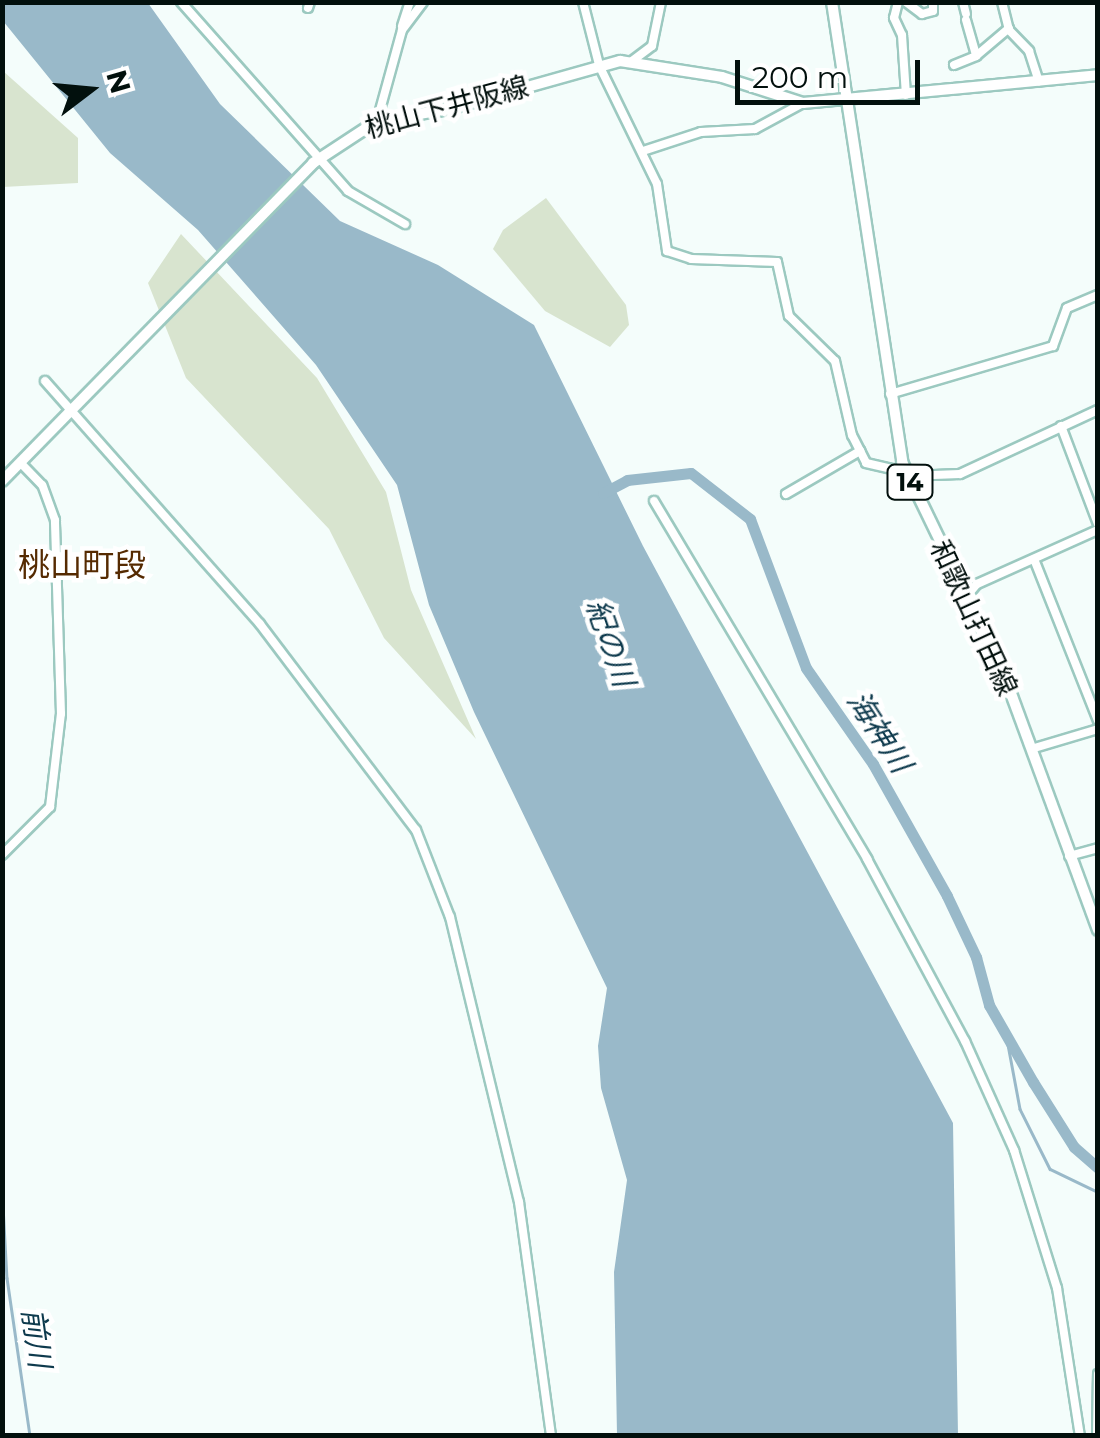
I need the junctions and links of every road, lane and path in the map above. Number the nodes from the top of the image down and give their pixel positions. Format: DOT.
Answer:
graph roads {
  1 [pos="180,2"];
  2 [pos="410,2"];
  3 [pos="423,2"];
  4 [pos="583,2"];
  5 [pos="661,2"];
  6 [pos="832,2"];
  7 [pos="898,2"];
  8 [pos="906,2"];
  9 [pos="934,2"];
  10 [pos="963,2"];
  11 [pos="1002,2"];
  12 [pos="1009,28"];
  13 [pos="402,30"];
  14 [pos="976,56"];
  15 [pos="632,61"];
  16 [pos="598,65"];
  17 [pos="954,65"];
  18 [pos="1098,76"];
  19 [pos="1040,81"];
  20 [pos="906,95"];
  21 [pos="847,97"];
  22 [pos="803,103"];
  23 [pos="377,121"];
  24 [pos="643,150"];
  25 [pos="316,160"];
  26 [pos="405,224"];
  27 [pos="1098,295"];
  28 [pos="45,381"];
  29 [pos="890,394"];
  30 [pos="72,410"];
  31 [pos="1098,410"];
  32 [pos="1061,426"];
  33 [pos="860,451"];
  34 [pos="22,463"];
  35 [pos="906,474"];
  36 [pos="2,481"];
  37 [pos="786,494"];
  38 [pos="654,500"];
  39 [pos="1098,527"];
  40 [pos="1034,559"];
  41 [pos="966,597"];
  42 [pos="1098,725"];
  43 [pos="1031,749"];
  44 [pos="1098,848"];
  45 [pos="2,855"];
  46 [pos="1069,856"];
  47 [pos="1098,930"];
  48 [pos="1098,1374"];
  49 [pos="550,1436"];
  50 [pos="1080,1436"];
  51 [pos="1097,1436"];
  1 -- 25 [label="street"];
  2 -- 13 [label="street"];
  3 -- 13 [label="street"];
  4 -- 16 [label="street"];
  5 -- 15 [label="street"];
  6 -- 21 [label="main road, 和歌山打田線 / 14"];
  7 -- 20 [label="street"];
  8 -- 9 [label="street"];
  10 -- 14 [label="street"];
  11 -- 12 [label="street"];
  12 -- 14 [label="street"];
  12 -- 19 [label="street"];
  13 -- 23 [label="street"];
  14 -- 17 [label="street"];
  15 -- 16 [label="main road, 桃山下井阪線"];
  15 -- 22 [label="main road, 桃山下井阪線"];
  16 -- 23 [label="main road, 桃山下井阪線"];
  16 -- 24 [label="street"];
  18 -- 19 [label="main road, 桃山下井阪線"];
  19 -- 20 [label="main road, 桃山下井阪線"];
  20 -- 21 [label="main road, 桃山下井阪線"];
  21 -- 22 [label="main road, 桃山下井阪線"];
  21 -- 29 [label="main road, 和歌山打田線 / 14"];
  22 -- 24 [label="street"];
  23 -- 25 [label="main road, 桃山下井阪線"];
  24 -- 33 [label="street"];
  25 -- 26 [label="street"];
  25 -- 30 [label="main road, 桃山下井阪線"];
  27 -- 29 [label="street"];
  28 -- 30 [label="street"];
  29 -- 35 [label="main road, 和歌山打田線 / 14"];
  30 -- 34 [label="main road, 桃山下井阪線"];
  30 -- 49 [label="street"];
  31 -- 32 [label="street"];
  32 -- 35 [label="street"];
  32 -- 39 [label="street"];
  33 -- 35 [label="street"];
  33 -- 37 [label="street"];
  34 -- 36 [label="main road, 桃山下井阪線"];
  34 -- 45 [label="street"];
  35 -- 41 [label="main road, 和歌山打田線 / 14"];
  38 -- 50 [label="street"];
  39 -- 40 [label="street"];
  40 -- 41 [label="street"];
  40 -- 42 [label="street"];
  41 -- 43 [label="main road, 和歌山打田線 / 14"];
  42 -- 43 [label="street"];
  43 -- 46 [label="main road, 和歌山打田線 / 14"];
  44 -- 46 [label="street"];
  46 -- 47 [label="main road, 和歌山打田線 / 14"];
  48 -- 51 [label="street"];
}
